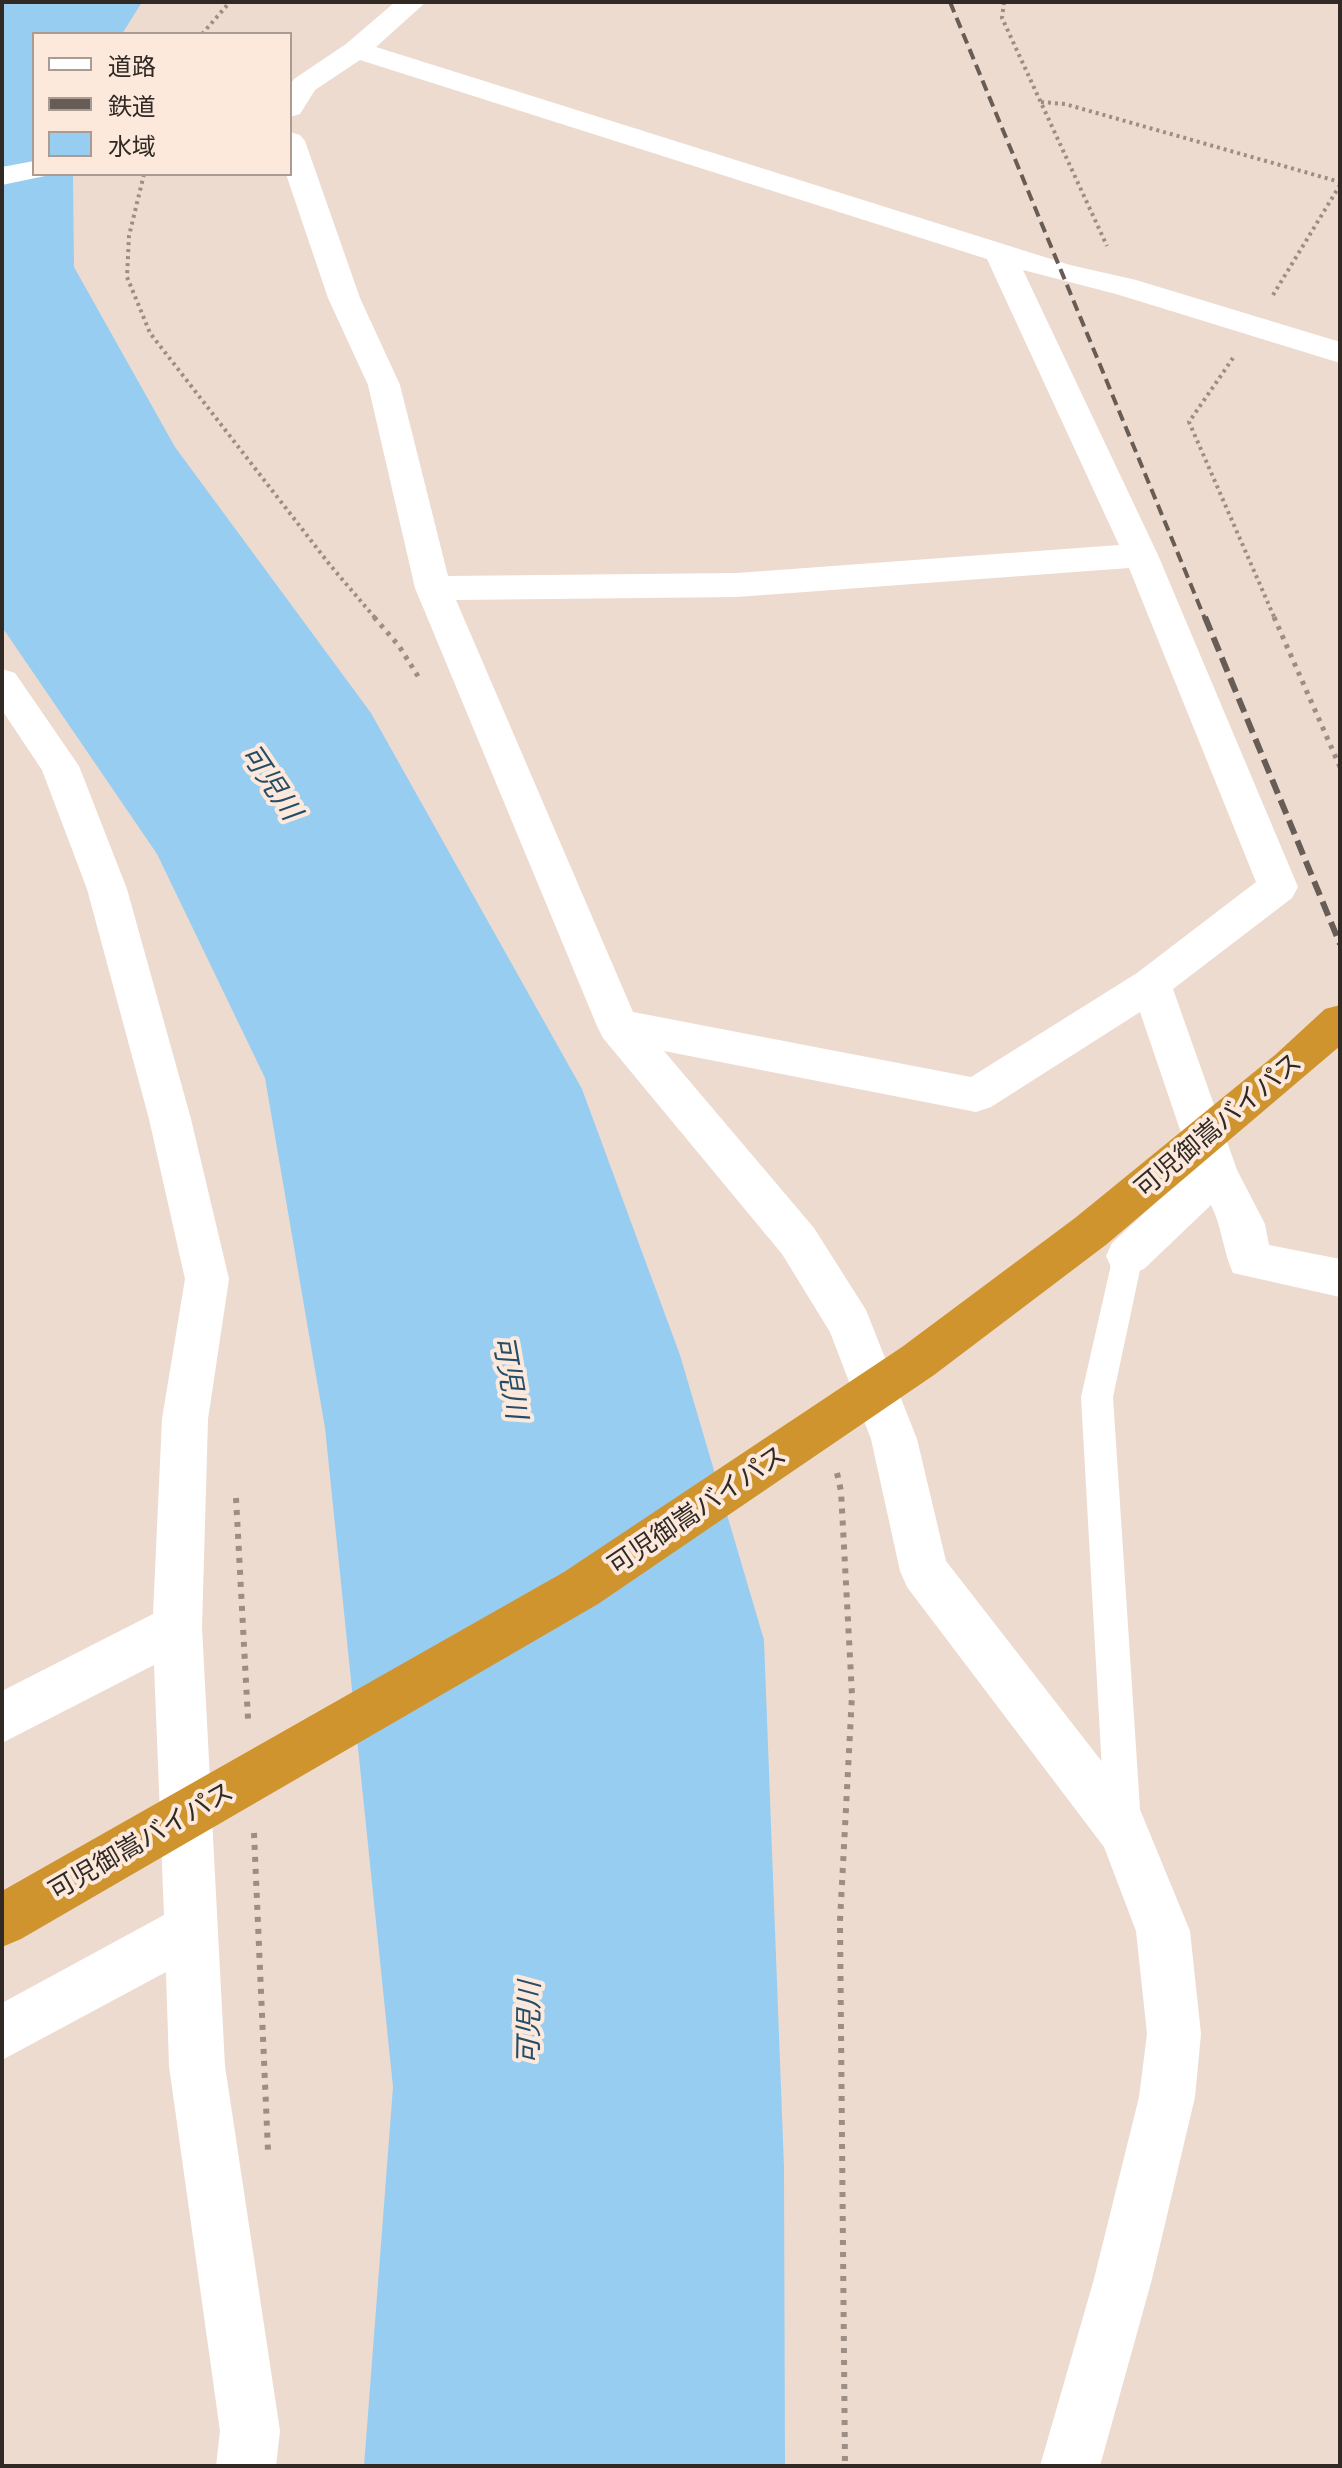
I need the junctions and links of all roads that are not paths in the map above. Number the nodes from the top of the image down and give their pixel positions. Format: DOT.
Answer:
graph roads {
  1 [pos="412,2"];
  2 [pos="356,50"];
  3 [pos="292,105"];
  4 [pos="292,147"];
  5 [pos="32,170"];
  6 [pos="2,176"];
  7 [pos="998,250"];
  8 [pos="1340,353"];
  9 [pos="1141,555"];
  10 [pos="433,588"];
  11 [pos="2,682"];
  12 [pos="1151,984"];
  13 [pos="1340,1021"];
  14 [pos="618,1026"];
  15 [pos="1216,1173"];
  16 [pos="1128,1256"];
  17 [pos="1340,1278"];
  18 [pos="177,1627"];
  19 [pos="2,1718"];
  20 [pos="1123,1830"];
  21 [pos="2,1920"];
  22 [pos="189,1930"];
  23 [pos="2,2033"];
  24 [pos="246,2466"];
  25 [pos="1070,2466"];
  1 -- 2 [label="street"];
  2 -- 3 [label="street"];
  2 -- 7 [label="street"];
  4 -- 10 [label="street"];
  5 -- 6 [label="street"];
  7 -- 8 [label="street"];
  7 -- 9 [label="street"];
  9 -- 10 [label="street"];
  9 -- 12 [label="street"];
  10 -- 14 [label="street"];
  11 -- 18 [label="street"];
  12 -- 14 [label="street"];
  12 -- 15 [label="street"];
  13 -- 21 [label="highway, 可児御嵩バイパス"];
  14 -- 20 [label="street"];
  15 -- 16 [label="street"];
  15 -- 17 [label="street"];
  16 -- 20 [label="lane"];
  18 -- 19 [label="street"];
  18 -- 22 [label="street"];
  20 -- 25 [label="street"];
  22 -- 23 [label="street"];
  22 -- 24 [label="street"];
}
